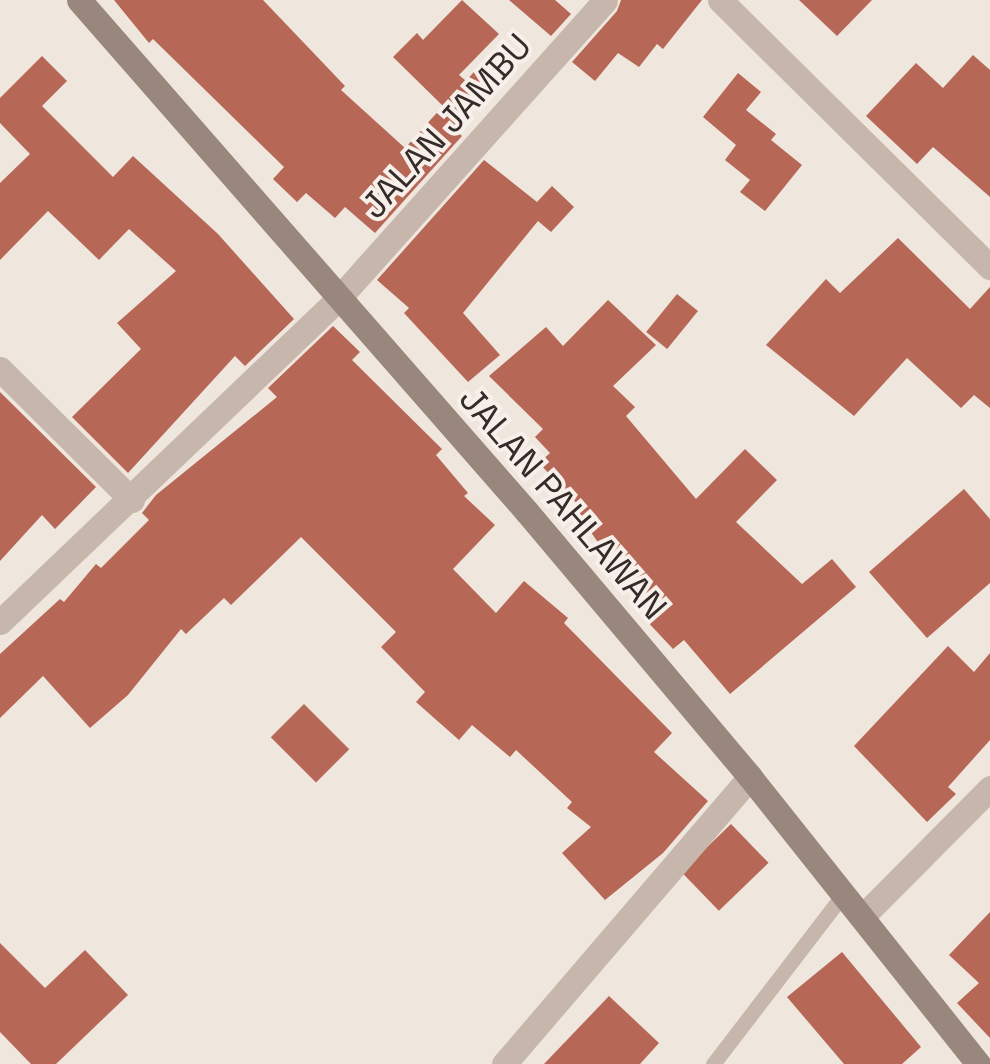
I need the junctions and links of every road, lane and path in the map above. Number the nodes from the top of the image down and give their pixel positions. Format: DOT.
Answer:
graph roads {
  1 [pos="79,0"];
  2 [pos="605,0"];
  3 [pos="720,0"];
  4 [pos="990,267"];
  5 [pos="340,298"];
  6 [pos="0,369"];
  7 [pos="132,500"];
  8 [pos="0,622"];
  9 [pos="750,778"];
  10 [pos="990,788"];
  11 [pos="844,893"];
  12 [pos="862,917"];
  13 [pos="504,1064"];
  14 [pos="713,1064"];
  15 [pos="978,1064"];
  1 -- 5 [label="main road, JALAN PAHLAWAN"];
  2 -- 5 [label="street, JALAN JAMBU"];
  3 -- 4 [label="street"];
  5 -- 7 [label="street, JALAN JAMBU"];
  5 -- 9 [label="main road, JALAN PAHLAWAN"];
  6 -- 7 [label="street"];
  7 -- 8 [label="street, JALAN JAMBU"];
  9 -- 11 [label="main road, JALAN PAHLAWAN"];
  9 -- 13 [label="street"];
  10 -- 12 [label="street"];
  11 -- 12 [label="main road, JALAN PAHLAWAN"];
  11 -- 14 [label="lane"];
  12 -- 15 [label="main road, JALAN PAHLAWAN"];
}
